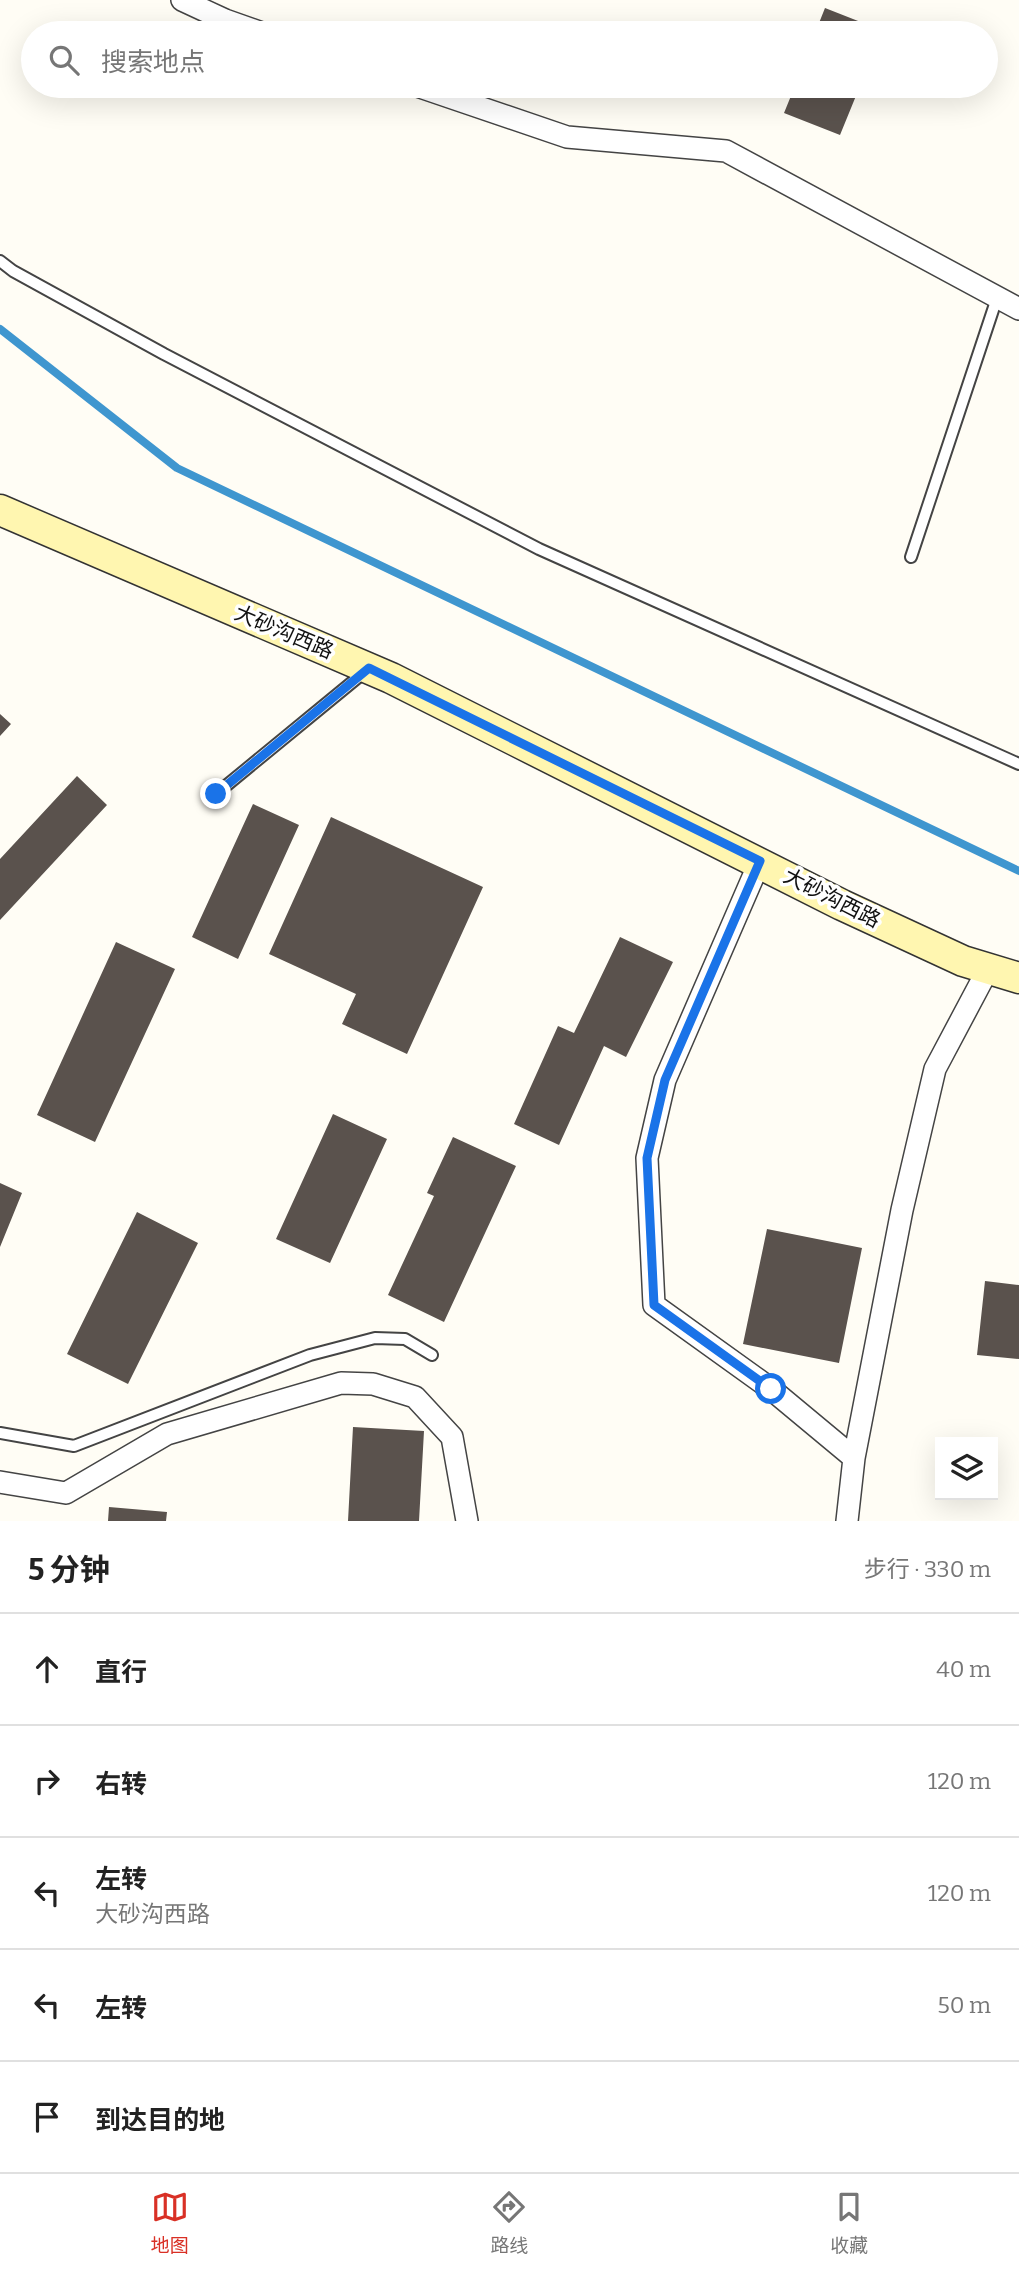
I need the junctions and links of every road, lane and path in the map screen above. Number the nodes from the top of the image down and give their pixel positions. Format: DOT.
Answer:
graph roads {
  1 [pos="182,0"];
  2 [pos="228,21"];
  3 [pos="452,98"];
  4 [pos="0,261"];
  5 [pos="997,298"];
  6 [pos="1019,309"];
  7 [pos="0,510"];
  8 [pos="911,557"];
  9 [pos="369,668"];
  10 [pos="1019,764"];
  11 [pos="216,794"];
  12 [pos="760,861"];
  13 [pos="987,971"];
  14 [pos="1019,978"];
  15 [pos="432,1354"];
  16 [pos="0,1433"];
  17 [pos="854,1458"];
  18 [pos="0,1482"];
  19 [pos="467,1521"];
  20 [pos="848,1521"];
  1 -- 2 [label="street"];
  3 -- 5 [label="street"];
  4 -- 10 [label="lane"];
  5 -- 6 [label="street"];
  5 -- 8 [label="lane"];
  7 -- 9 [label="street, 大砂沟西路"];
  9 -- 11 [label="lane"];
  9 -- 12 [label="street, 大砂沟西路"];
  12 -- 13 [label="street, 大砂沟西路"];
  12 -- 17 [label="street"];
  13 -- 14 [label="street, 大砂沟西路"];
  13 -- 17 [label="street"];
  15 -- 16 [label="lane"];
  17 -- 20 [label="street"];
  18 -- 19 [label="street"];
}
